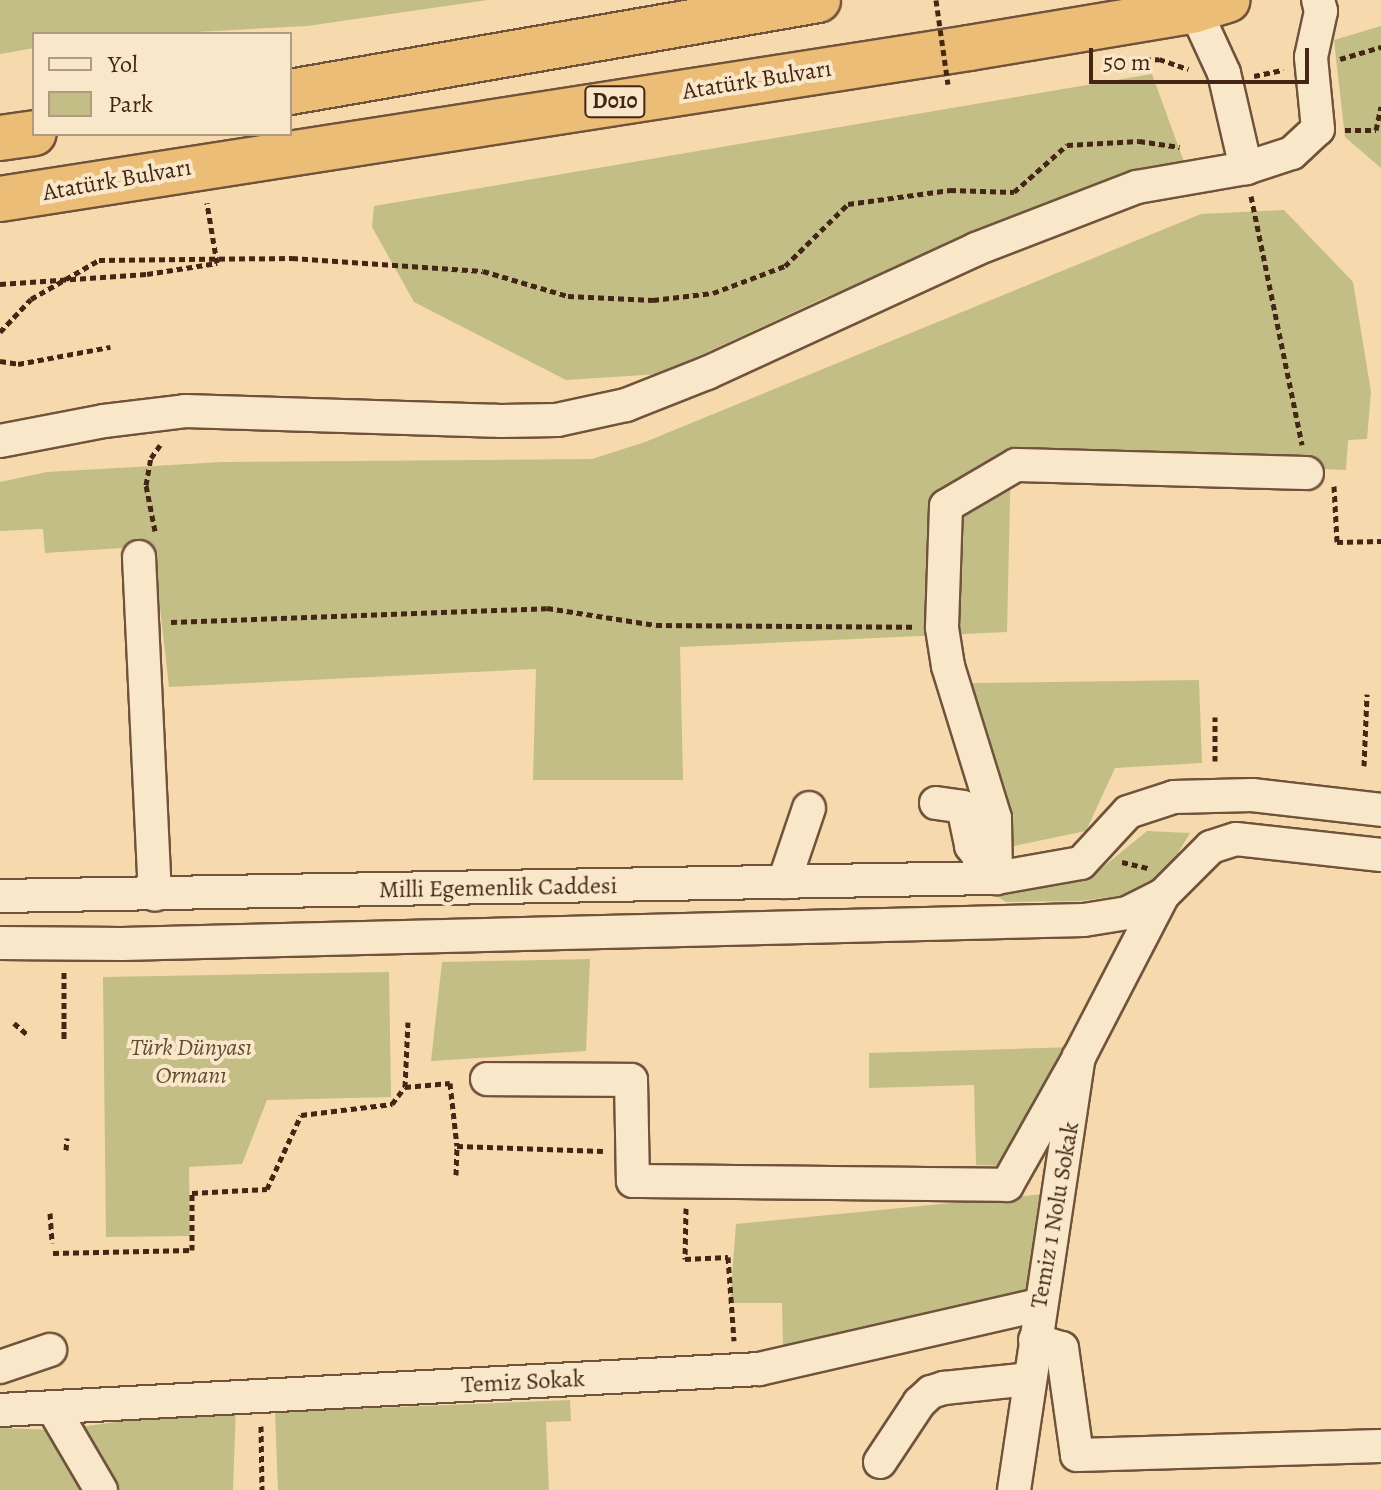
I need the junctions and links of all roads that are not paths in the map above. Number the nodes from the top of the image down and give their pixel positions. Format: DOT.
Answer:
graph roads {
  1 [pos="818,0"];
  2 [pos="1318,0"];
  3 [pos="1212,5"];
  4 [pos="292,92"];
  5 [pos="32,122"];
  6 [pos="0,125"];
  7 [pos="32,133"];
  8 [pos="0,138"];
  9 [pos="1246,168"];
  10 [pos="0,199"];
  11 [pos="0,441"];
  12 [pos="1307,473"];
  13 [pos="148,548"];
  14 [pos="1200,796"];
  15 [pos="936,803"];
  16 [pos="809,808"];
  17 [pos="1381,810"];
  18 [pos="1211,847"];
  19 [pos="1381,855"];
  20 [pos="996,878"];
  21 [pos="784,882"];
  22 [pos="1160,882"];
  23 [pos="155,895"];
  24 [pos="0,896"];
  25 [pos="1084,920"];
  26 [pos="950,923"];
  27 [pos="0,943"];
  28 [pos="1133,953"];
  29 [pos="1079,1057"];
  30 [pos="487,1079"];
  31 [pos="1039,1305"];
  32 [pos="1035,1340"];
  33 [pos="50,1350"];
  34 [pos="0,1367"];
  35 [pos="1029,1379"];
  36 [pos="0,1410"];
  37 [pos="54,1410"];
  38 [pos="1381,1446"];
  39 [pos="880,1462"];
  40 [pos="101,1490"];
  41 [pos="1014,1490"];
  1 -- 4 [label="highway"];
  2 -- 9 [label="street"];
  3 -- 9 [label="street"];
  3 -- 10 [label="highway, Atatürk Bulvarı / D010"];
  5 -- 6 [label="highway"];
  7 -- 8 [label="highway"];
  9 -- 11 [label="street"];
  12 -- 20 [label="street"];
  13 -- 23 [label="street"];
  14 -- 17 [label="street, Milli Egemenlik Caddesi"];
  14 -- 18 [label="street"];
  14 -- 20 [label="street, Milli Egemenlik Caddesi"];
  15 -- 20 [label="street"];
  16 -- 21 [label="street"];
  18 -- 19 [label="street"];
  18 -- 22 [label="street, Milli Egemenlik Caddesi"];
  20 -- 21 [label="street, Milli Egemenlik Caddesi"];
  20 -- 26 [label="street"];
  21 -- 23 [label="street, Milli Egemenlik Caddesi"];
  22 -- 25 [label="street, Milli Egemenlik Caddesi"];
  22 -- 28 [label="street, Temiz 1 Nolu Sokak"];
  23 -- 24 [label="street, Milli Egemenlik Caddesi"];
  25 -- 26 [label="street, Milli Egemenlik Caddesi"];
  25 -- 28 [label="street"];
  26 -- 27 [label="street, Milli Egemenlik Caddesi"];
  28 -- 29 [label="street, Temiz 1 Nolu Sokak"];
  29 -- 30 [label="street"];
  29 -- 31 [label="street, Temiz 1 Nolu Sokak"];
  31 -- 32 [label="street, Temiz 1 Nolu Sokak"];
  31 -- 37 [label="street, Temiz Sokak"];
  32 -- 35 [label="street, Temiz 1 Nolu Sokak"];
  32 -- 38 [label="street"];
  33 -- 34 [label="street"];
  35 -- 39 [label="street"];
  35 -- 41 [label="street, Temiz 1 Nolu Sokak"];
  36 -- 37 [label="street, Temiz Sokak"];
  37 -- 40 [label="street"];
}
